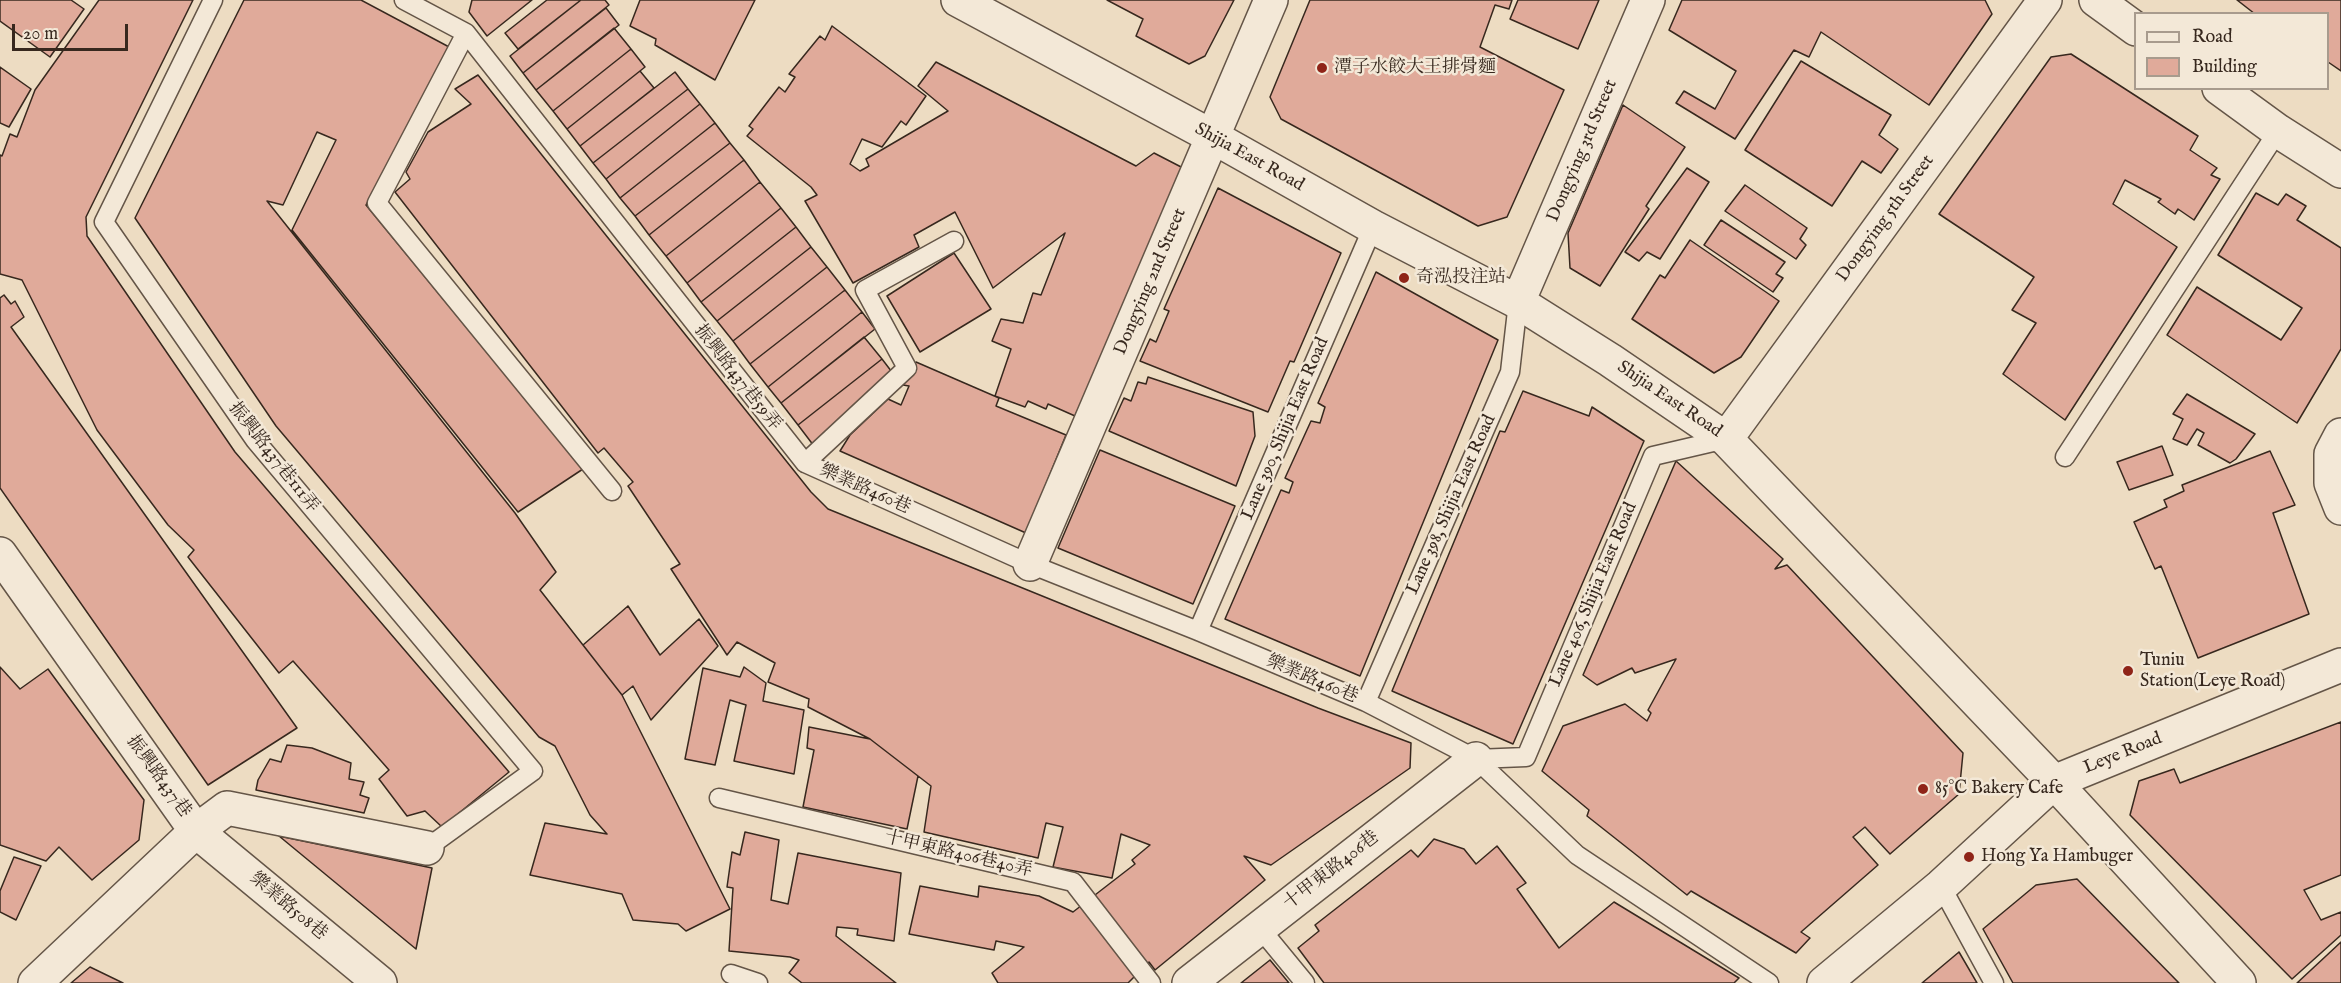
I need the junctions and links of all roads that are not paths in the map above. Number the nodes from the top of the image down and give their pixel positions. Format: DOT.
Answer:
graph roads {
  1 [pos="213,0"];
  2 [pos="404,0"];
  3 [pos="958,0"];
  4 [pos="1271,0"];
  5 [pos="1648,0"];
  6 [pos="2045,0"];
  7 [pos="2096,0"];
  8 [pos="2134,28"];
  9 [pos="466,33"];
  10 [pos="2221,90"];
  11 [pos="2278,131"];
  12 [pos="1213,137"];
  13 [pos="2341,171"];
  14 [pos="1373,227"];
  15 [pos="954,241"];
  16 [pos="1518,302"];
  17 [pos="2341,435"];
  18 [pos="1726,439"];
  19 [pos="2065,457"];
  20 [pos="805,463"];
  21 [pos="612,491"];
  22 [pos="2341,508"];
  23 [pos="0,555"];
  24 [pos="1030,564"];
  25 [pos="1198,631"];
  26 [pos="2341,665"];
  27 [pos="1366,702"];
  28 [pos="1476,759"];
  29 [pos="2054,782"];
  30 [pos="719,798"];
  31 [pos="196,831"];
  32 [pos="427,848"];
  33 [pos="1941,886"];
  34 [pos="1259,927"];
  35 [pos="731,974"];
  36 [pos="35,983"];
  37 [pos="380,983"];
  38 [pos="758,983"];
  39 [pos="1151,983"];
  40 [pos="1189,983"];
  41 [pos="1305,983"];
  42 [pos="1769,983"];
  43 [pos="1824,983"];
  44 [pos="1994,983"];
  45 [pos="2239,983"];
  1 -- 32 [label="lane, 振興路437巷111弄"];
  2 -- 9 [label="lane, 振興路437巷59弄"];
  3 -- 12 [label="street, Shijia East Road"];
  4 -- 12 [label="street, Dongying 2nd Street"];
  5 -- 16 [label="street, Dongying 3rd Street"];
  6 -- 18 [label="street, Dongying 5th Street"];
  7 -- 8 [label="street"];
  9 -- 20 [label="lane, 振興路437巷59弄"];
  9 -- 21 [label="lane"];
  10 -- 11 [label="street"];
  11 -- 13 [label="street"];
  11 -- 19 [label="lane"];
  12 -- 14 [label="street, Shijia East Road"];
  12 -- 24 [label="street, Dongying 2nd Street"];
  14 -- 16 [label="street, Shijia East Road"];
  14 -- 25 [label="lane, Lane 390, Shijia East Road"];
  15 -- 20 [label="lane"];
  16 -- 18 [label="street, Shijia East Road"];
  16 -- 27 [label="lane, Lane 398, Shijia East Road"];
  17 -- 22 [label="street"];
  18 -- 28 [label="lane, Lane 406, Shijia East Road"];
  18 -- 29 [label="street, Shijia East Road"];
  20 -- 24 [label="lane, 樂業路460巷"];
  23 -- 31 [label="street, 振興路437巷"];
  24 -- 25 [label="lane, 樂業路460巷"];
  25 -- 27 [label="lane, 樂業路460巷"];
  26 -- 29 [label="street, Leye Road"];
  27 -- 28 [label="lane, 樂業路460巷"];
  28 -- 34 [label="street, 十甲東路406巷"];
  28 -- 42 [label="lane, 樂業路460巷"];
  29 -- 33 [label="street, Leye Road"];
  29 -- 45 [label="street, Shijia East Road"];
  30 -- 39 [label="lane, 十甲東路406巷40弄"];
  31 -- 32 [label="street, 振興路437巷"];
  31 -- 36 [label="street"];
  31 -- 37 [label="street, 樂業路508巷"];
  33 -- 43 [label="street, Leye Road"];
  33 -- 44 [label="lane"];
  34 -- 40 [label="street, 十甲東路406巷"];
  34 -- 41 [label="lane"];
  35 -- 38 [label="lane"];
}
